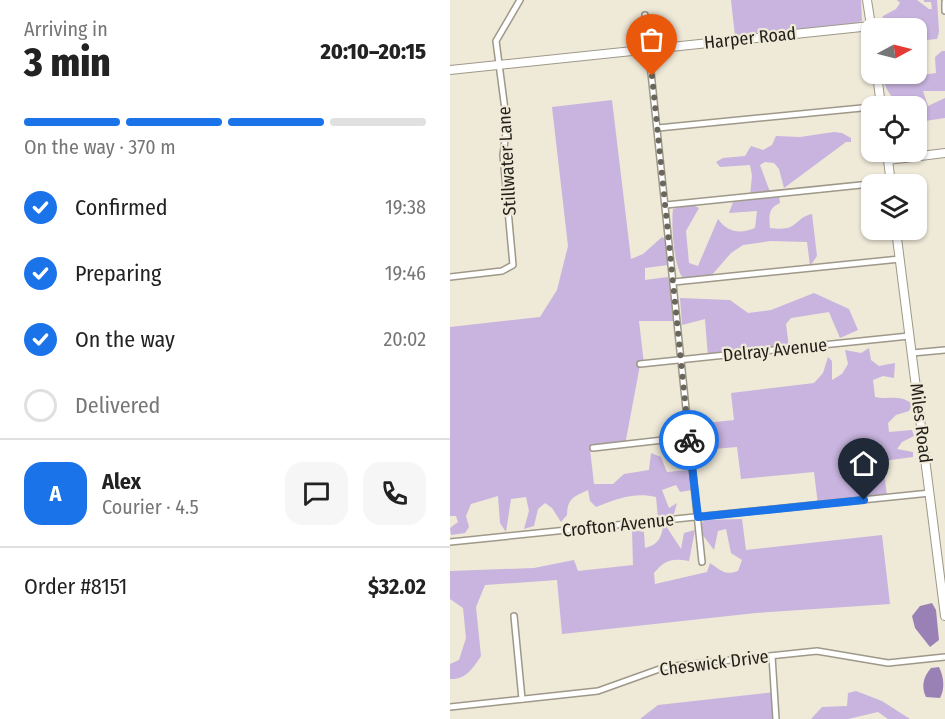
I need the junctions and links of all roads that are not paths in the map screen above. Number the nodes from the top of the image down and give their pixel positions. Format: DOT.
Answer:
graph roads {
  1 [pos="520,0"];
  2 [pos="867,0"];
  3 [pos="945,1"];
  4 [pos="945,12"];
  5 [pos="645,15"];
  6 [pos="869,18"];
  7 [pos="861,30"];
  8 [pos="649,48"];
  9 [pos="500,64"];
  10 [pos="450,70"];
  11 [pos="861,108"];
  12 [pos="658,128"];
  13 [pos="945,153"];
  14 [pos="927,154"];
  15 [pos="861,186"];
  16 [pos="666,205"];
  17 [pos="897,240"];
  18 [pos="900,259"];
  19 [pos="450,277"];
  20 [pos="674,282"];
  21 [pos="909,336"];
  22 [pos="945,350"];
  23 [pos="912,353"];
  24 [pos="681,359"];
  25 [pos="640,364"];
  26 [pos="689,437"];
  27 [pos="593,448"];
  28 [pos="930,493"];
  29 [pos="698,517"];
  30 [pos="450,542"];
  31 [pos="702,562"];
  32 [pos="514,616"];
  33 [pos="945,616"];
  34 [pos="772,656"];
  35 [pos="945,657"];
  36 [pos="522,699"];
  37 [pos="450,707"];
  38 [pos="776,719"];
  1 -- 9 [label="street"];
  2 -- 6 [label="street"];
  3 -- 4 [label="street"];
  5 -- 8 [label="street"];
  7 -- 8 [label="street, Harper Road"];
  8 -- 9 [label="street, Harper Road"];
  8 -- 12 [label="street"];
  9 -- 10 [label="street, Harper Road"];
  9 -- 19 [label="street, Stillwater Lane"];
  11 -- 12 [label="street"];
  12 -- 16 [label="street"];
  13 -- 14 [label="street"];
  15 -- 16 [label="street"];
  16 -- 20 [label="street"];
  17 -- 18 [label="street, Miles Road"];
  18 -- 20 [label="street"];
  18 -- 21 [label="street, Miles Road"];
  20 -- 24 [label="street"];
  21 -- 23 [label="street, Miles Road"];
  21 -- 24 [label="street, Delray Avenue"];
  22 -- 23 [label="street"];
  23 -- 28 [label="street, Miles Road"];
  24 -- 25 [label="street, Delray Avenue"];
  24 -- 26 [label="street"];
  26 -- 27 [label="street"];
  26 -- 29 [label="street"];
  28 -- 29 [label="street, Crofton Avenue"];
  28 -- 33 [label="street, Miles Road"];
  29 -- 30 [label="street, Crofton Avenue"];
  29 -- 31 [label="street"];
  32 -- 36 [label="street"];
  34 -- 35 [label="street, Cheswick Drive"];
  34 -- 36 [label="street, Cheswick Drive"];
  34 -- 38 [label="street"];
  36 -- 37 [label="street, Cheswick Drive"];
}
